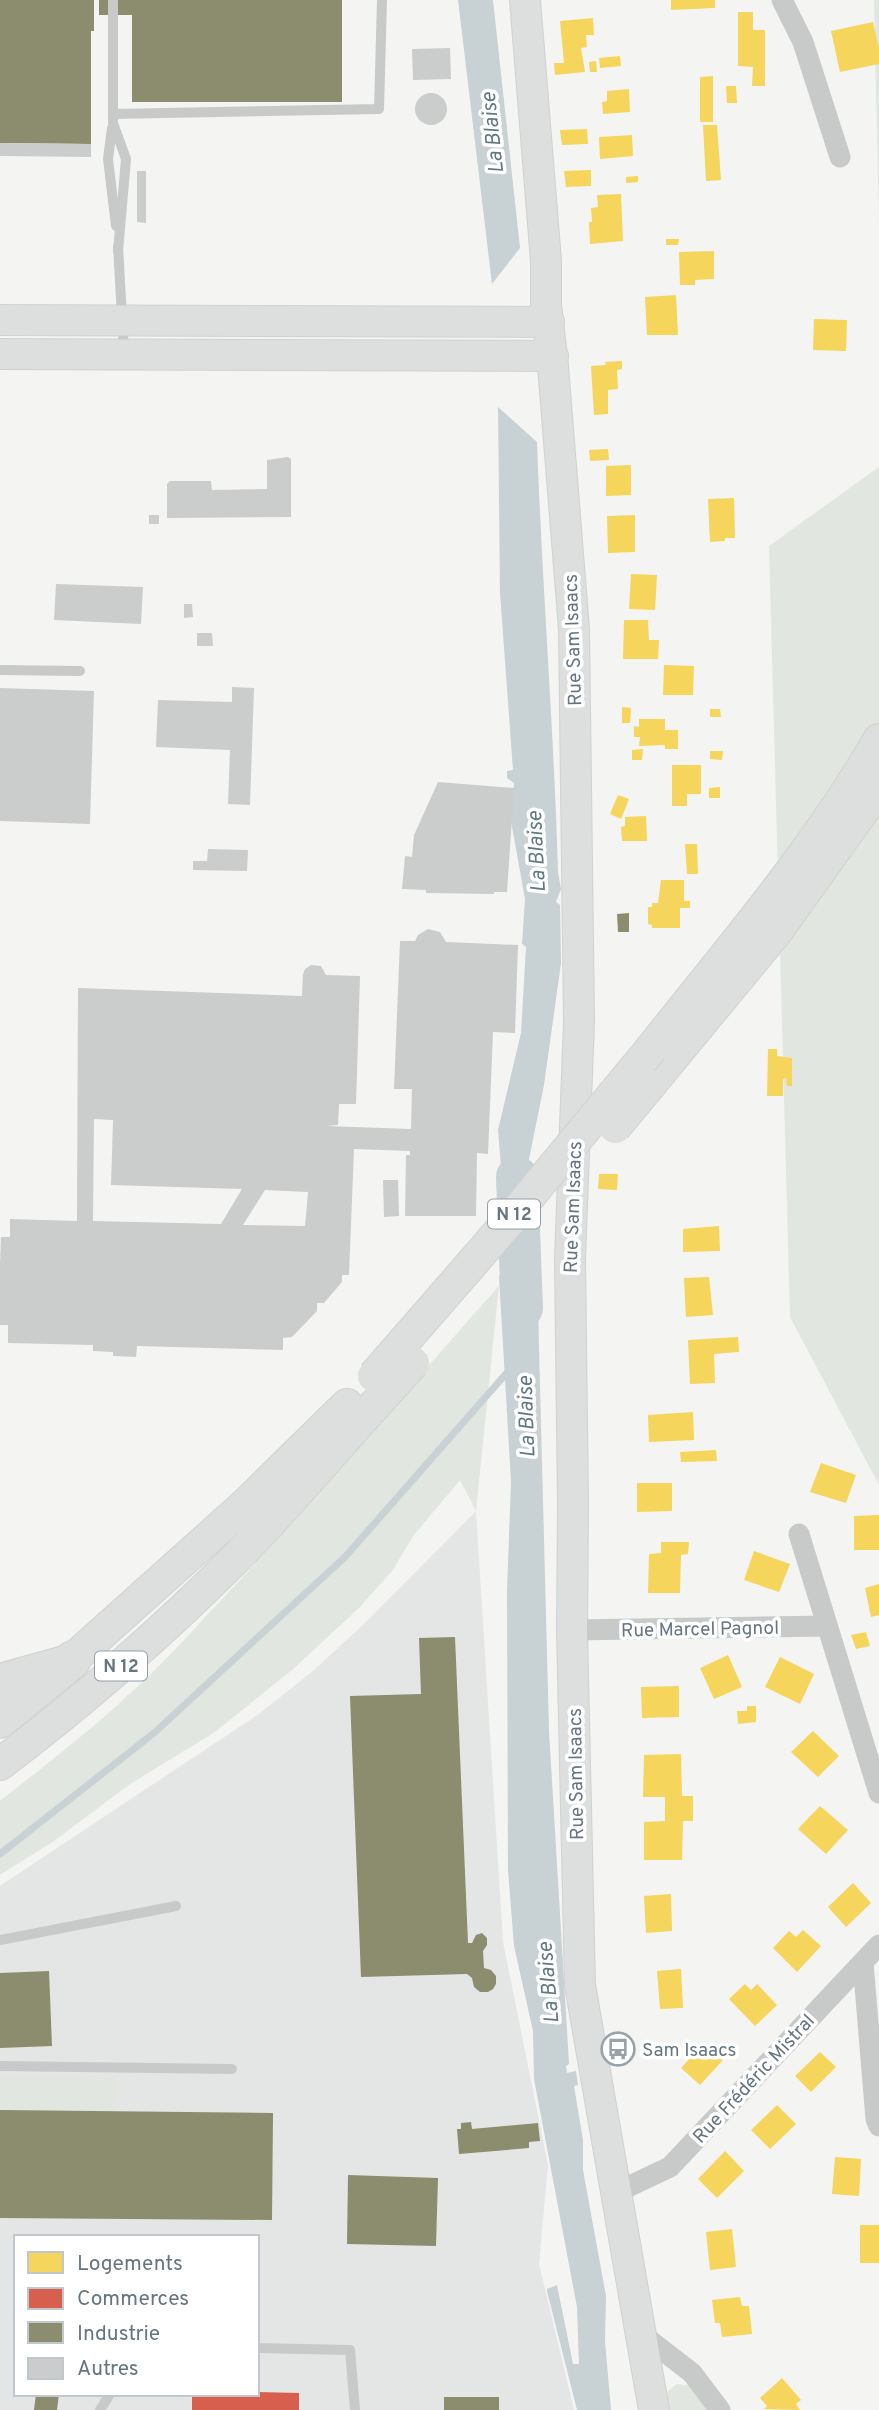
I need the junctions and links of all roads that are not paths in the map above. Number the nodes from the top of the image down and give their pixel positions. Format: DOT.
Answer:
graph roads {
  1 [pos="113,0"];
  2 [pos="382,0"];
  3 [pos="524,0"];
  4 [pos="782,0"];
  5 [pos="113,119"];
  6 [pos="839,158"];
  7 [pos="118,251"];
  8 [pos="0,320"];
  9 [pos="122,321"];
  10 [pos="549,322"];
  11 [pos="0,354"];
  12 [pos="124,355"];
  13 [pos="553,356"];
  14 [pos="0,670"];
  15 [pos="80,671"];
  16 [pos="879,740"];
  17 [pos="879,788"];
  18 [pos="374,1391"];
  19 [pos="799,1534"];
  20 [pos="827,1626"];
  21 [pos="572,1630"];
  22 [pos="72,1660"];
  23 [pos="0,1680"];
  24 [pos="0,1719"];
  25 [pos="0,1764"];
  26 [pos="879,1793"];
  27 [pos="176,1906"];
  28 [pos="0,1940"];
  29 [pos="879,1945"];
  30 [pos="863,1962"];
  31 [pos="0,2066"];
  32 [pos="232,2069"];
  33 [pos="879,2126"];
  34 [pos="615,2193"];
  35 [pos="639,2332"];
  36 [pos="259,2348"];
  37 [pos="355,2410"];
  38 [pos="654,2410"];
  39 [pos="720,2410"];
  1 -- 5 [label="lane"];
  2 -- 5 [label="lane"];
  3 -- 10 [label="main road, Rue Sam Isaacs"];
  4 -- 6 [label="street"];
  5 -- 7 [label="lane"];
  5 -- 7 [label="lane"];
  7 -- 9 [label="lane"];
  8 -- 9 [label="main road"];
  9 -- 10 [label="main road"];
  9 -- 12 [label="lane"];
  10 -- 13 [label="main road, Rue Sam Isaacs"];
  11 -- 12 [label="main road"];
  12 -- 13 [label="main road"];
  13 -- 21 [label="main road, Rue Sam Isaacs"];
  14 -- 15 [label="lane"];
  16 -- 18 [label="main road, N 12, bridge"];
  17 -- 18 [label="main road, N 12, bridge"];
  18 -- 22 [label="main road, N 12"];
  18 -- 25 [label="main road, N 12"];
  19 -- 20 [label="street"];
  20 -- 21 [label="street, Rue Marcel Pagnol"];
  20 -- 26 [label="street"];
  21 -- 34 [label="main road, Rue Sam Isaacs"];
  22 -- 23 [label="main road"];
  22 -- 24 [label="highway, N 12"];
  27 -- 28 [label="lane"];
  29 -- 30 [label="street, Rue Frédéric Mistral"];
  30 -- 33 [label="street"];
  30 -- 34 [label="street, Rue Frédéric Mistral"];
  31 -- 32 [label="lane"];
  34 -- 35 [label="main road, Rue Sam Isaacs"];
  35 -- 38 [label="main road, Rue Sam Isaacs"];
  35 -- 39 [label="street"];
  36 -- 37 [label="lane"];
}
